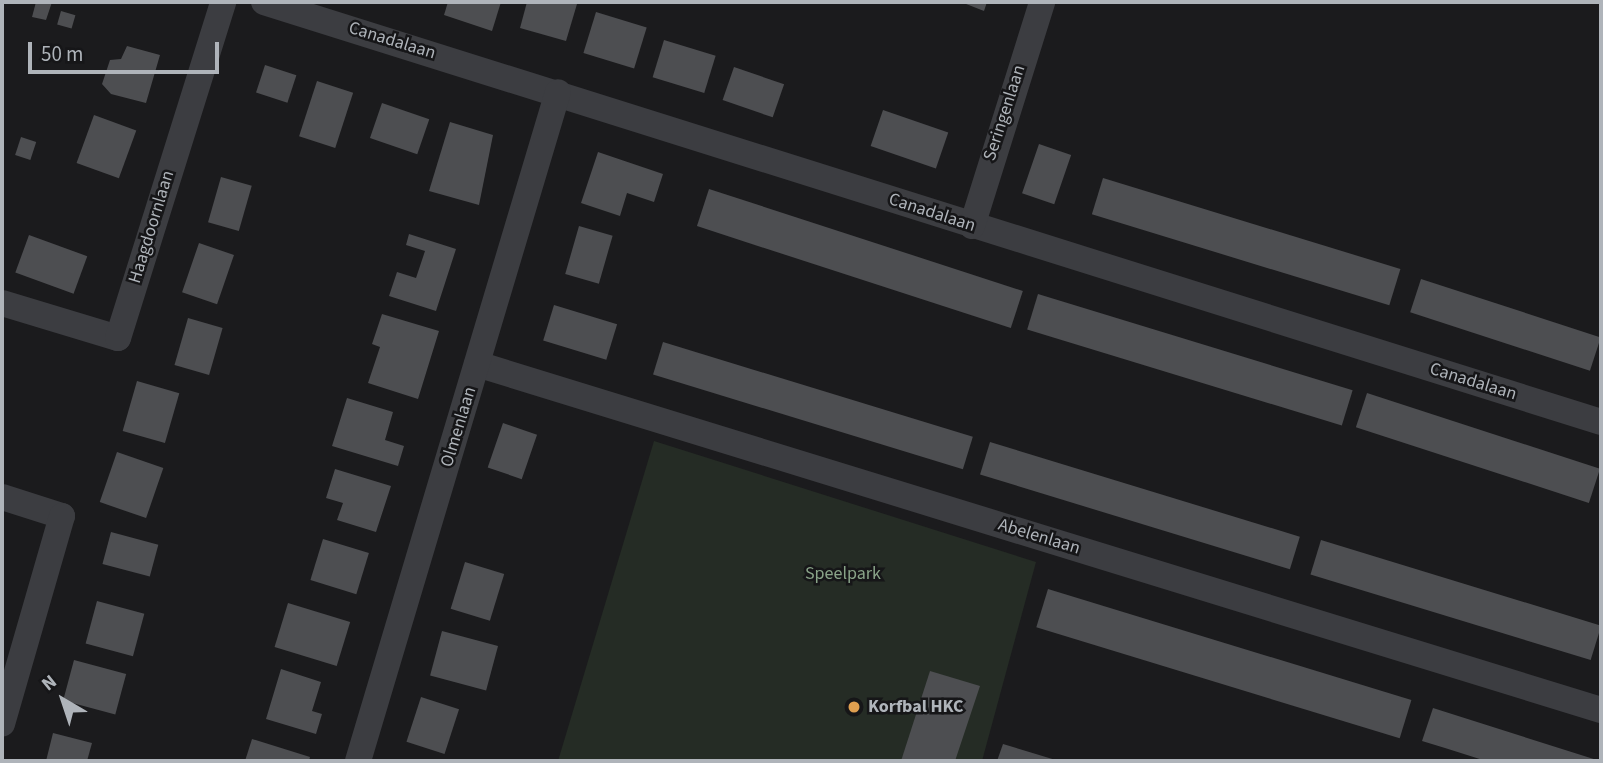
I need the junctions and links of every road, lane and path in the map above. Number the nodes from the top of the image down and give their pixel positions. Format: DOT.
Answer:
graph roads {
  1 [pos="223,2"];
  2 [pos="264,2"];
  3 [pos="1042,2"];
  4 [pos="558,92"];
  5 [pos="972,226"];
  6 [pos="2,303"];
  7 [pos="477,364"];
  8 [pos="1601,422"];
  9 [pos="2,497"];
  10 [pos="1601,710"];
  11 [pos="2,724"];
  12 [pos="358,761"];
  1 -- 6 [label="street, Haagdoornlaan"];
  2 -- 4 [label="street, Canadalaan"];
  3 -- 5 [label="street, Seringenlaan"];
  4 -- 5 [label="street, Canadalaan"];
  4 -- 7 [label="street, Olmenlaan"];
  5 -- 8 [label="street, Canadalaan"];
  7 -- 10 [label="street, Abelenlaan"];
  7 -- 12 [label="street, Olmenlaan"];
  9 -- 11 [label="street"];
}
